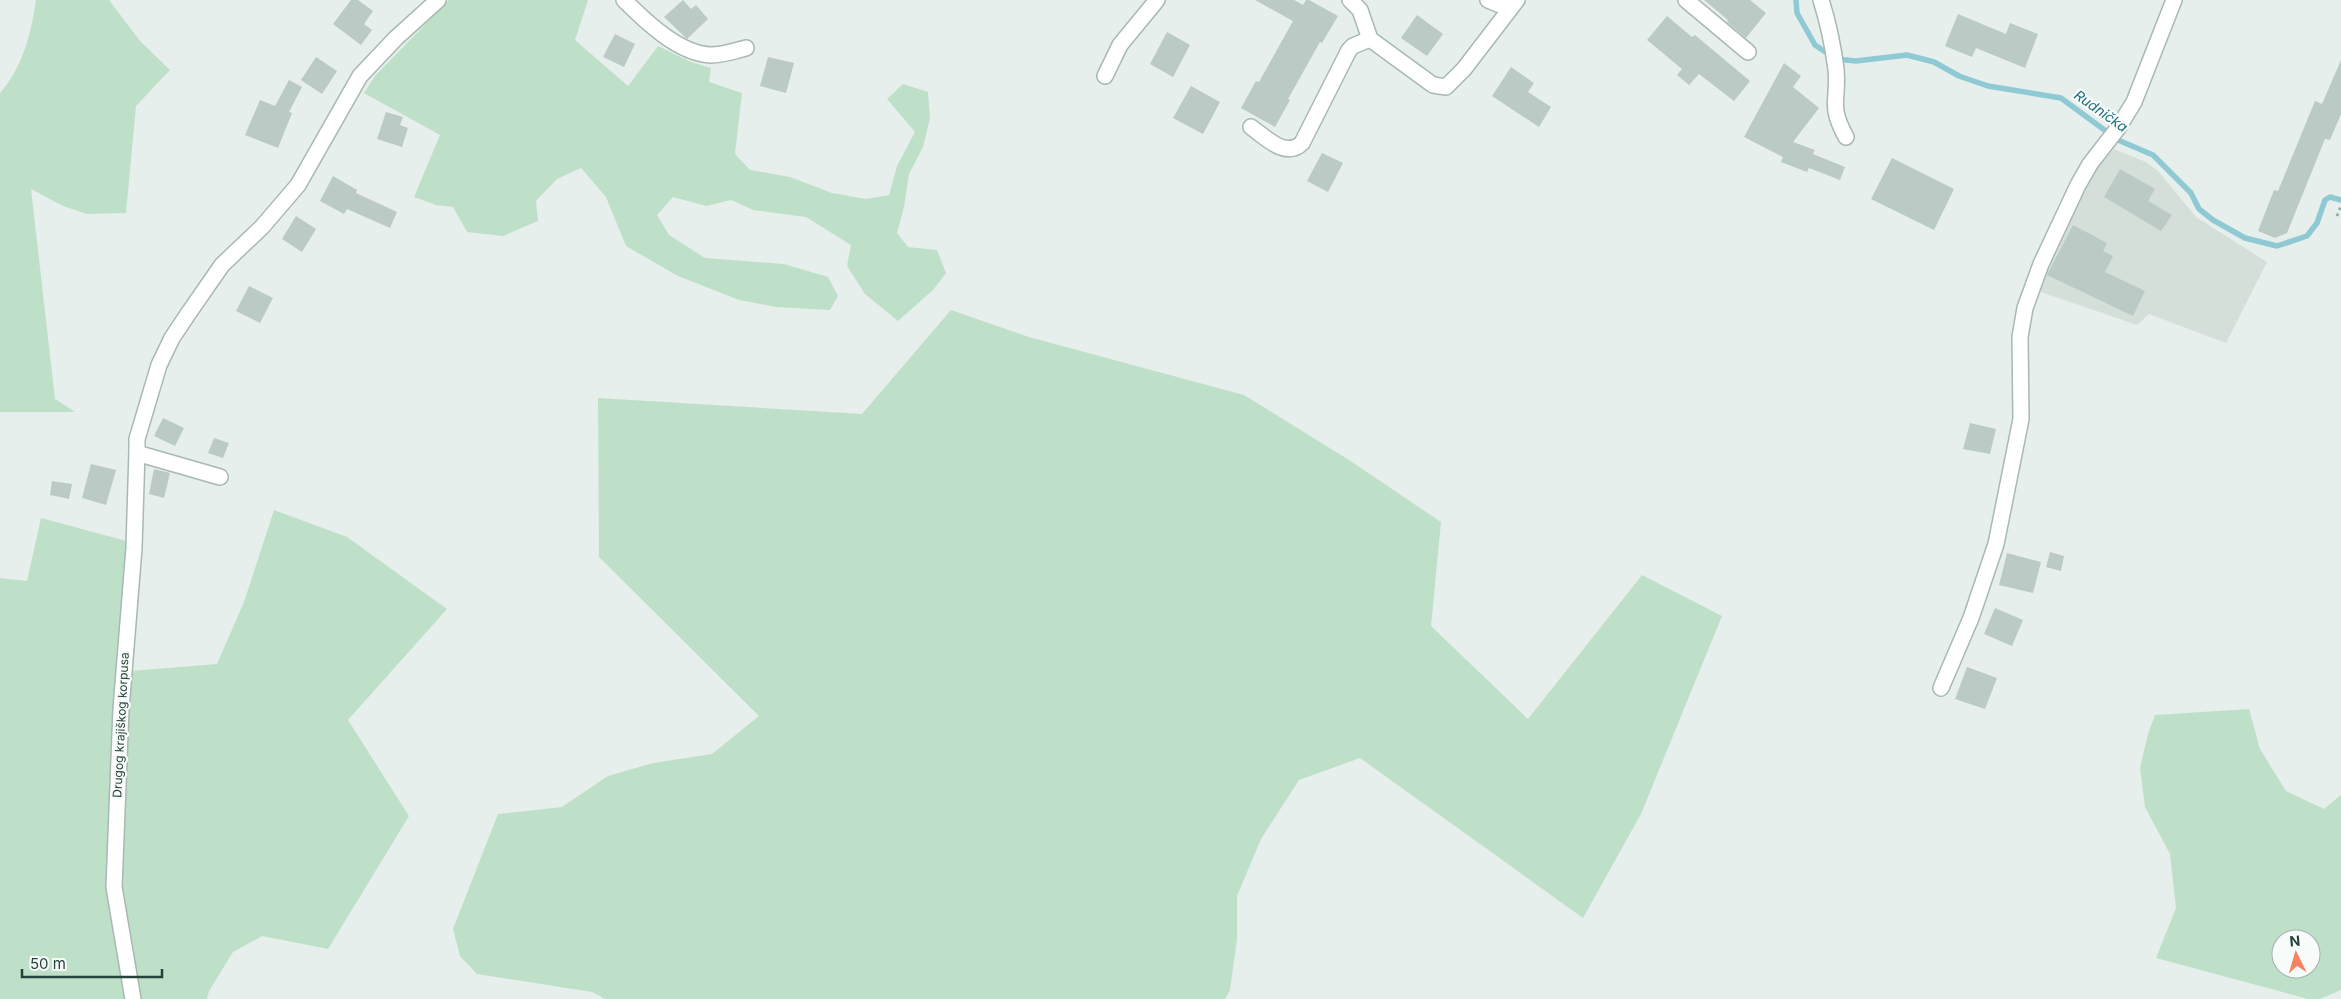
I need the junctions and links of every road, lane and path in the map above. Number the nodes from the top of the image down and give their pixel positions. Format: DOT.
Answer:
graph roads {
  1 [pos="438,0"];
  2 [pos="624,0"];
  3 [pos="1157,0"];
  4 [pos="1350,0"];
  5 [pos="1488,0"];
  6 [pos="1686,0"];
  7 [pos="1821,0"];
  8 [pos="2174,0"];
  9 [pos="1514,4"];
  10 [pos="1370,39"];
  11 [pos="746,48"];
  12 [pos="1748,52"];
  13 [pos="1105,76"];
  14 [pos="1251,127"];
  15 [pos="1846,137"];
  16 [pos="2341,206"];
  17 [pos="2337,214"];
  18 [pos="137,451"];
  19 [pos="220,477"];
  20 [pos="1941,688"];
  21 [pos="132,999"];
  1 -- 18 [label="street, Drugog krajiškog korpusa"];
  2 -- 11 [label="street"];
  3 -- 13 [label="street"];
  4 -- 10 [label="street"];
  5 -- 9 [label="street"];
  6 -- 12 [label="street"];
  7 -- 15 [label="street"];
  8 -- 20 [label="street"];
  9 -- 10 [label="street"];
  10 -- 14 [label="street"];
  16 -- 17 [label="path"];
  18 -- 19 [label="street"];
  18 -- 21 [label="street, Drugog krajiškog korpusa"];
}
